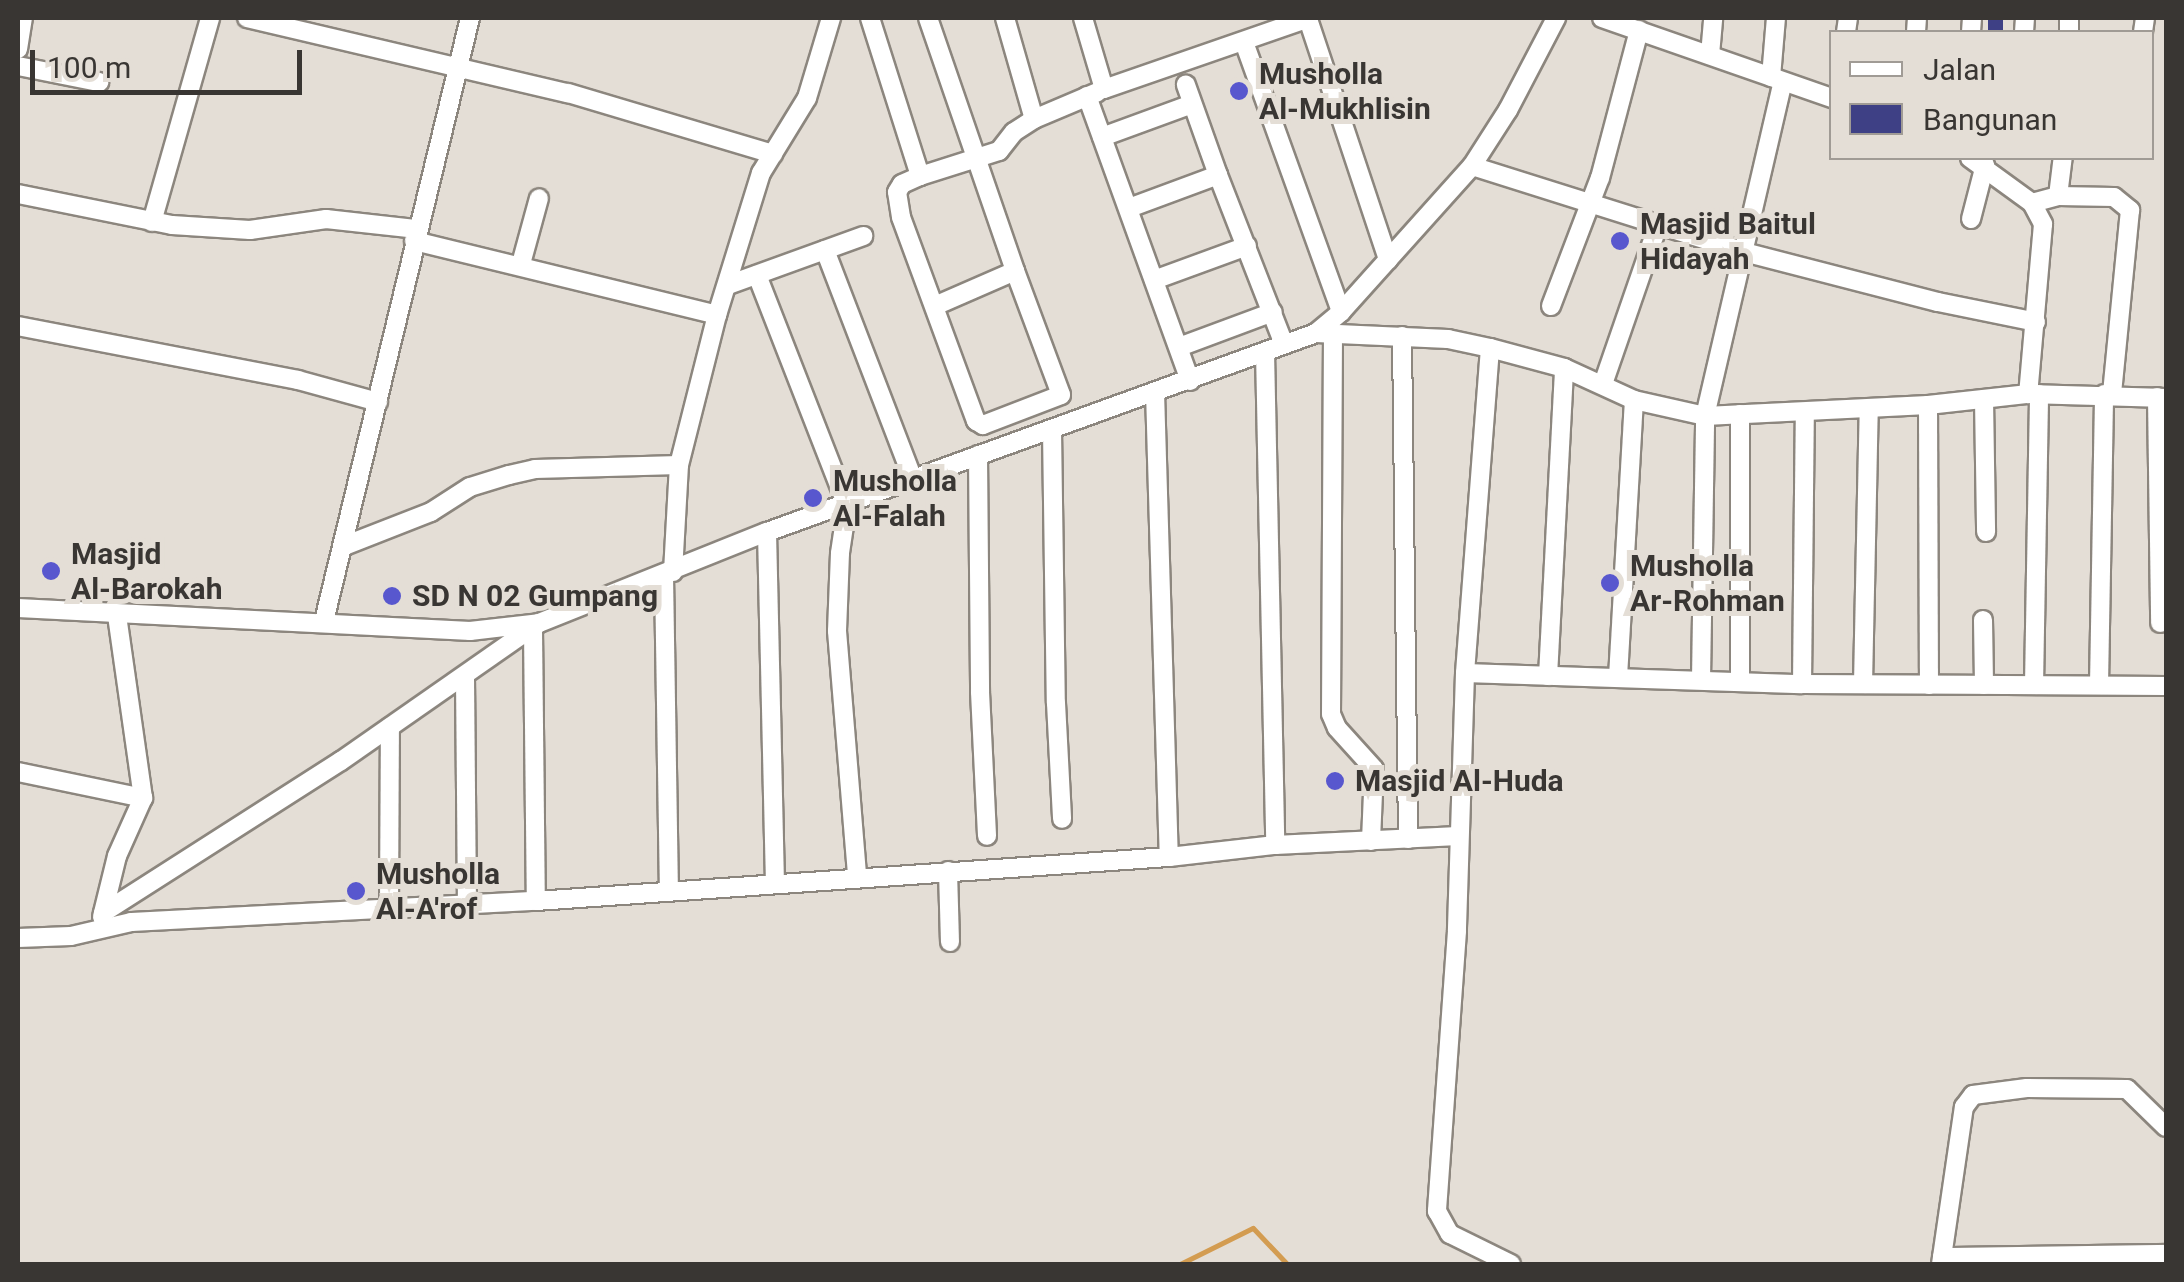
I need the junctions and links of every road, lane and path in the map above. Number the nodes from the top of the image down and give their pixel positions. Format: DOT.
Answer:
graph roads {
  1 [pos="24,18"];
  2 [pos="210,18"];
  3 [pos="247,18"];
  4 [pos="470,18"];
  5 [pos="830,18"];
  6 [pos="870,18"];
  7 [pos="928,18"];
  8 [pos="1005,18"];
  9 [pos="1082,18"];
  10 [pos="1308,18"];
  11 [pos="1556,18"];
  12 [pos="1602,18"];
  13 [pos="1713,18"];
  14 [pos="1776,18"];
  15 [pos="1267,25"];
  16 [pos="1639,30"];
  17 [pos="1244,42"];
  18 [pos="18,49"];
  19 [pos="1710,56"];
  20 [pos="18,66"];
  21 [pos="457,66"];
  22 [pos="1777,80"];
  23 [pos="99,82"];
  24 [pos="1186,85"];
  25 [pos="1096,93"];
  26 [pos="1829,97"];
  27 [pos="1192,104"];
  28 [pos="1034,119"];
  29 [pos="1102,137"];
  30 [pos="774,154"];
  31 [pos="974,158"];
  32 [pos="2063,160"];
  33 [pos="1978,161"];
  34 [pos="1472,166"];
  35 [pos="920,176"];
  36 [pos="1218,176"];
  37 [pos="18,194"];
  38 [pos="2058,196"];
  39 [pos="538,198"];
  40 [pos="2032,203"];
  41 [pos="1590,204"];
  42 [pos="1128,208"];
  43 [pos="1971,219"];
  44 [pos="152,222"];
  45 [pos="1658,225"];
  46 [pos="416,235"];
  47 [pos="863,236"];
  48 [pos="1246,246"];
  49 [pos="825,250"];
  50 [pos="1744,252"];
  51 [pos="1388,260"];
  52 [pos="522,264"];
  53 [pos="1015,271"];
  54 [pos="757,276"];
  55 [pos="1154,280"];
  56 [pos="728,284"];
  57 [pos="935,306"];
  58 [pos="1551,306"];
  59 [pos="1273,312"];
  60 [pos="1341,312"];
  61 [pos="718,315"];
  62 [pos="2036,322"];
  63 [pos="18,326"];
  64 [pos="1325,333"];
  65 [pos="1402,336"];
  66 [pos="1284,344"];
  67 [pos="1179,347"];
  68 [pos="1490,348"];
  69 [pos="1265,352"];
  70 [pos="1564,368"];
  71 [pos="1190,380"];
  72 [pos="1602,384"];
  73 [pos="1155,392"];
  74 [pos="2034,394"];
  75 [pos="2108,394"];
  76 [pos="2162,397"];
  77 [pos="1984,399"];
  78 [pos="1634,400"];
  79 [pos="378,402"];
  80 [pos="1928,405"];
  81 [pos="1869,409"];
  82 [pos="1025,412"];
  83 [pos="1804,412"];
  84 [pos="1740,414"];
  85 [pos="1705,416"];
  86 [pos="1043,432"];
  87 [pos="978,456"];
  88 [pos="679,465"];
  89 [pos="912,479"];
  90 [pos="847,506"];
  91 [pos="766,532"];
  92 [pos="1986,532"];
  93 [pos="344,546"];
  94 [pos="669,574"];
  95 [pos="18,608"];
  96 [pos="117,616"];
  97 [pos="1983,620"];
  98 [pos="324,621"];
  99 [pos="2160,623"];
  100 [pos="536,626"];
  101 [pos="1465,673"];
  102 [pos="1548,676"];
  103 [pos="1618,677"];
  104 [pos="465,678"];
  105 [pos="1701,680"];
  106 [pos="1740,682"];
  107 [pos="1802,684"];
  108 [pos="1863,684"];
  109 [pos="1929,685"];
  110 [pos="1984,685"];
  111 [pos="2034,685"];
  112 [pos="2099,685"];
  113 [pos="2166,686"];
  114 [pos="390,727"];
  115 [pos="18,772"];
  116 [pos="142,798"];
  117 [pos="1062,819"];
  118 [pos="988,836"];
  119 [pos="1458,836"];
  120 [pos="1408,839"];
  121 [pos="1371,842"];
  122 [pos="1275,845"];
  123 [pos="1169,857"];
  124 [pos="948,871"];
  125 [pos="857,876"];
  126 [pos="775,884"];
  127 [pos="669,891"];
  128 [pos="536,901"];
  129 [pos="467,903"];
  130 [pos="388,906"];
  131 [pos="100,922"];
  132 [pos="18,938"];
  133 [pos="950,942"];
  134 [pos="2166,1126"];
  135 [pos="2166,1254"];
  136 [pos="1941,1261"];
  137 [pos="1510,1264"];
  1 -- 18 [label="street"];
  2 -- 44 [label="street"];
  3 -- 21 [label="street"];
  4 -- 21 [label="street"];
  5 -- 30 [label="street"];
  6 -- 35 [label="street"];
  7 -- 31 [label="street"];
  8 -- 28 [label="street"];
  9 -- 25 [label="street"];
  10 -- 15 [label="street"];
  10 -- 51 [label="street"];
  11 -- 34 [label="street"];
  12 -- 16 [label="street"];
  13 -- 19 [label="street"];
  14 -- 22 [label="street"];
  15 -- 17 [label="street"];
  16 -- 19 [label="street"];
  16 -- 41 [label="street"];
  17 -- 25 [label="street"];
  17 -- 60 [label="street"];
  19 -- 22 [label="street"];
  20 -- 23 [label="street"];
  21 -- 30 [label="street"];
  21 -- 46 [label="street"];
  22 -- 26 [label="street"];
  22 -- 50 [label="street"];
  24 -- 27 [label="street"];
  25 -- 28 [label="street"];
  25 -- 29 [label="street"];
  27 -- 29 [label="street"];
  27 -- 36 [label="street"];
  28 -- 31 [label="street"];
  29 -- 42 [label="street"];
  30 -- 56 [label="street"];
  31 -- 35 [label="street"];
  31 -- 53 [label="street"];
  32 -- 38 [label="street"];
  33 -- 40 [label="street"];
  33 -- 43 [label="street"];
  34 -- 41 [label="street"];
  34 -- 51 [label="street"];
  35 -- 57 [label="street"];
  36 -- 42 [label="street"];
  36 -- 48 [label="street"];
  37 -- 44 [label="street"];
  38 -- 40 [label="street"];
  38 -- 75 [label="street"];
  39 -- 52 [label="street"];
  40 -- 62 [label="street"];
  41 -- 45 [label="street"];
  41 -- 58 [label="street"];
  42 -- 55 [label="street"];
  44 -- 46 [label="street"];
  45 -- 50 [label="street"];
  45 -- 72 [label="street"];
  46 -- 52 [label="street"];
  46 -- 79 [label="street"];
  47 -- 49 [label="street"];
  48 -- 55 [label="street"];
  48 -- 59 [label="street"];
  49 -- 54 [label="street"];
  49 -- 89 [label="street"];
  50 -- 62 [label="street"];
  50 -- 85 [label="street"];
  51 -- 60 [label="street"];
  52 -- 61 [label="street"];
  53 -- 57 [label="street"];
  53 -- 82 [label="street"];
  54 -- 56 [label="street"];
  54 -- 90 [label="street"];
  55 -- 67 [label="street"];
  56 -- 61 [label="street"];
  57 -- 82 [label="street"];
  59 -- 66 [label="street"];
  59 -- 67 [label="street"];
  60 -- 64 [label="street"];
  61 -- 88 [label="street"];
  62 -- 74 [label="street"];
  63 -- 79 [label="street"];
  64 -- 65 [label="street"];
  64 -- 66 [label="street"];
  64 -- 121 [label="street"];
  65 -- 68 [label="street"];
  65 -- 120 [label="street"];
  66 -- 69 [label="street"];
  67 -- 71 [label="street"];
  68 -- 70 [label="street"];
  68 -- 101 [label="street"];
  69 -- 71 [label="street"];
  69 -- 122 [label="street"];
  70 -- 72 [label="street"];
  70 -- 102 [label="street"];
  71 -- 73 [label="street"];
  72 -- 78 [label="street"];
  73 -- 86 [label="street"];
  73 -- 123 [label="street"];
  74 -- 75 [label="street"];
  74 -- 77 [label="street"];
  74 -- 111 [label="street"];
  75 -- 76 [label="street"];
  75 -- 112 [label="street"];
  76 -- 99 [label="street"];
  77 -- 80 [label="street"];
  77 -- 92 [label="street"];
  78 -- 85 [label="street"];
  78 -- 103 [label="street"];
  79 -- 93 [label="street"];
  80 -- 81 [label="street"];
  80 -- 109 [label="street"];
  81 -- 83 [label="street"];
  81 -- 108 [label="street"];
  82 -- 86 [label="street"];
  83 -- 84 [label="street"];
  83 -- 107 [label="street"];
  84 -- 85 [label="street"];
  84 -- 106 [label="street"];
  85 -- 105 [label="street"];
  86 -- 87 [label="street"];
  86 -- 117 [label="street"];
  87 -- 89 [label="street"];
  87 -- 118 [label="street"];
  88 -- 93 [label="street"];
  88 -- 94 [label="street"];
  89 -- 90 [label="street"];
  90 -- 91 [label="street"];
  90 -- 125 [label="street"];
  91 -- 94 [label="street"];
  91 -- 126 [label="street"];
  93 -- 98 [label="street"];
  94 -- 100 [label="street"];
  94 -- 127 [label="street"];
  95 -- 96 [label="street"];
  96 -- 98 [label="street"];
  96 -- 116 [label="street"];
  97 -- 110 [label="street"];
  98 -- 100 [label="street"];
  100 -- 104 [label="street"];
  100 -- 128 [label="street"];
  101 -- 102 [label="street"];
  101 -- 119 [label="street"];
  102 -- 103 [label="street"];
  103 -- 105 [label="street"];
  104 -- 114 [label="street"];
  104 -- 129 [label="street"];
  105 -- 106 [label="street"];
  106 -- 107 [label="street"];
  107 -- 108 [label="street"];
  108 -- 109 [label="street"];
  109 -- 110 [label="street"];
  110 -- 111 [label="street"];
  111 -- 112 [label="street"];
  112 -- 113 [label="street"];
  114 -- 130 [label="street"];
  114 -- 131 [label="street"];
  115 -- 116 [label="street"];
  116 -- 131 [label="street"];
  119 -- 120 [label="street"];
  119 -- 137 [label="street"];
  120 -- 121 [label="street"];
  121 -- 122 [label="street"];
  122 -- 123 [label="street"];
  123 -- 124 [label="street"];
  124 -- 125 [label="street"];
  124 -- 133 [label="street"];
  125 -- 126 [label="street"];
  126 -- 127 [label="street"];
  127 -- 128 [label="street"];
  128 -- 129 [label="street"];
  129 -- 130 [label="street"];
  130 -- 131 [label="street"];
  131 -- 132 [label="street"];
  134 -- 136 [label="street"];
  135 -- 136 [label="street"];
}
